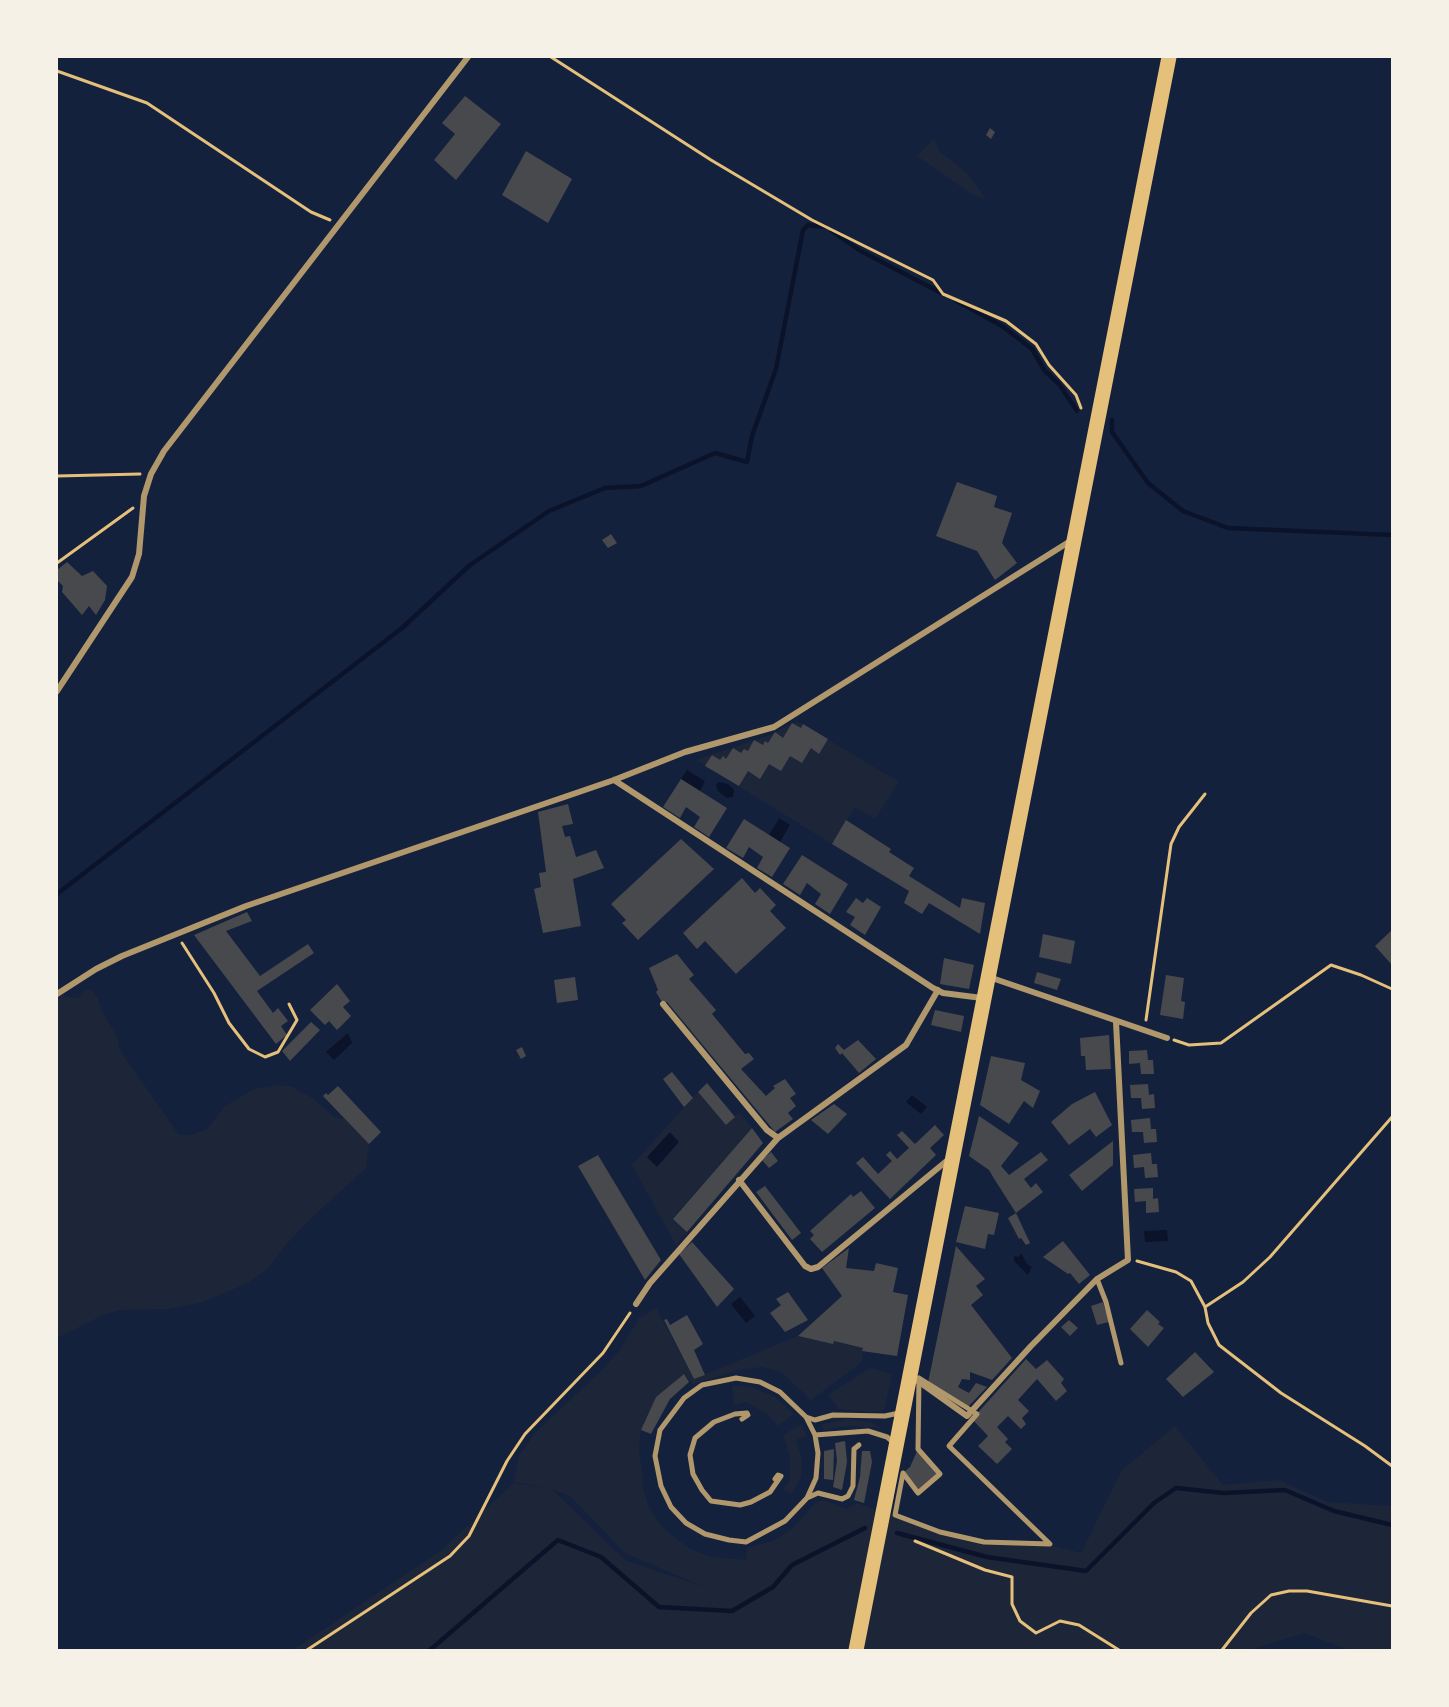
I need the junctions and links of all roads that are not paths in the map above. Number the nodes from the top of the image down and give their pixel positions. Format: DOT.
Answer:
graph roads {
  1 [pos="468,57"];
  2 [pos="1169,57"];
  3 [pos="1075,538"];
  4 [pos="57,691"];
  5 [pos="614,780"];
  6 [pos="987,977"];
  7 [pos="938,990"];
  8 [pos="57,994"];
  9 [pos="983,998"];
  10 [pos="663,1004"];
  11 [pos="1116,1022"];
  12 [pos="1167,1038"];
  13 [pos="778,1138"];
  14 [pos="954,1155"];
  15 [pos="739,1180"];
  16 [pos="1097,1279"];
  17 [pos="636,1304"];
  18 [pos="1120,1363"];
  19 [pos="914,1378"];
  20 [pos="972,1411"];
  21 [pos="904,1412"];
  22 [pos="806,1418"];
  23 [pos="742,1419"];
  24 [pos="815,1435"];
  25 [pos="859,1445"];
  26 [pos="897,1447"];
  27 [pos="775,1479"];
  28 [pos="807,1498"];
  29 [pos="856,1650"];
  1 -- 4 [label="street"];
  2 -- 3 [label="main road"];
  3 -- 5 [label="street"];
  3 -- 6 [label="main road"];
  5 -- 7 [label="street"];
  5 -- 8 [label="street"];
  6 -- 9 [label="main road"];
  6 -- 11 [label="street"];
  7 -- 9 [label="street"];
  7 -- 13 [label="street"];
  9 -- 14 [label="main road"];
  10 -- 13 [label="street"];
  11 -- 12 [label="street"];
  11 -- 16 [label="street"];
  13 -- 15 [label="street"];
  14 -- 15 [label="street"];
  14 -- 19 [label="main road"];
  15 -- 17 [label="street"];
  16 -- 18 [label="street"];
  16 -- 20 [label="street"];
  19 -- 20 [label="street"];
  19 -- 20 [label="street"];
  19 -- 21 [label="main road"];
  21 -- 22 [label="street"];
  21 -- 26 [label="main road"];
  22 -- 24 [label="street"];
  22 -- 28 [label="street"];
  23 -- 27 [label="street"];
  24 -- 26 [label="street"];
  24 -- 28 [label="street"];
  25 -- 28 [label="street"];
  26 -- 29 [label="main road"];
}
